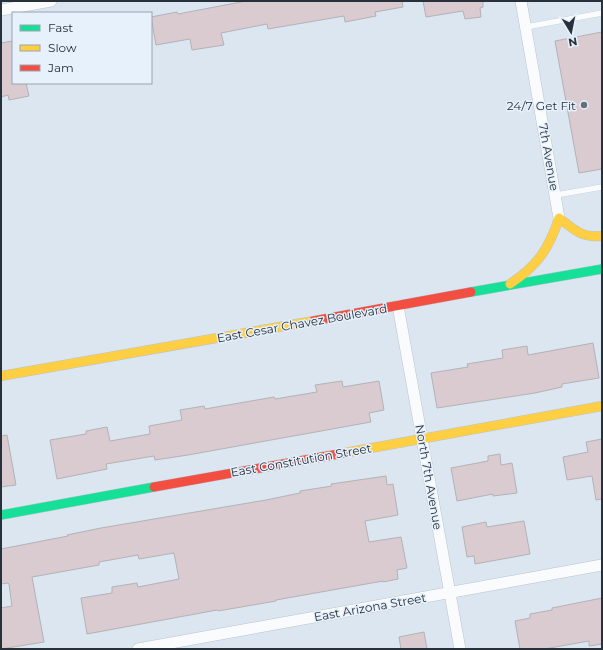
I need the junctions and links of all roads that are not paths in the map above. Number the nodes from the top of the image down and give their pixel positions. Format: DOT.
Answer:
graph roads {
  1 [pos="51,1"];
  2 [pos="521,1"];
  3 [pos="1,10"];
  4 [pos="602,13"];
  5 [pos="526,27"];
  6 [pos="602,186"];
  7 [pos="556,195"];
  8 [pos="559,218"];
  9 [pos="602,236"];
  10 [pos="602,269"];
  11 [pos="505,287"];
  12 [pos="398,306"];
  13 [pos="1,376"];
  14 [pos="602,406"];
  15 [pos="422,439"];
  16 [pos="1,515"];
  17 [pos="602,565"];
  18 [pos="450,593"];
  19 [pos="138,649"];
  20 [pos="460,649"];
  1 -- 3 [label="street"];
  2 -- 5 [label="street, 7th Avenue"];
  4 -- 5 [label="lane"];
  5 -- 7 [label="street, 7th Avenue"];
  6 -- 7 [label="lane"];
  7 -- 8 [label="street, 7th Avenue"];
  8 -- 9 [label="main road"];
  8 -- 11 [label="main road"];
  10 -- 11 [label="main road, East Cesar Chavez Boulevard"];
  11 -- 12 [label="main road, East Cesar Chavez Boulevard"];
  12 -- 13 [label="main road, East Cesar Chavez Boulevard"];
  12 -- 15 [label="street, North 7th Avenue"];
  14 -- 15 [label="main road, East Constitution Street"];
  15 -- 16 [label="main road, East Constitution Street"];
  15 -- 18 [label="street, North 7th Avenue"];
  17 -- 18 [label="street, East Arizona Street"];
  18 -- 19 [label="street, East Arizona Street"];
  18 -- 20 [label="street, North 7th Avenue"];
}
